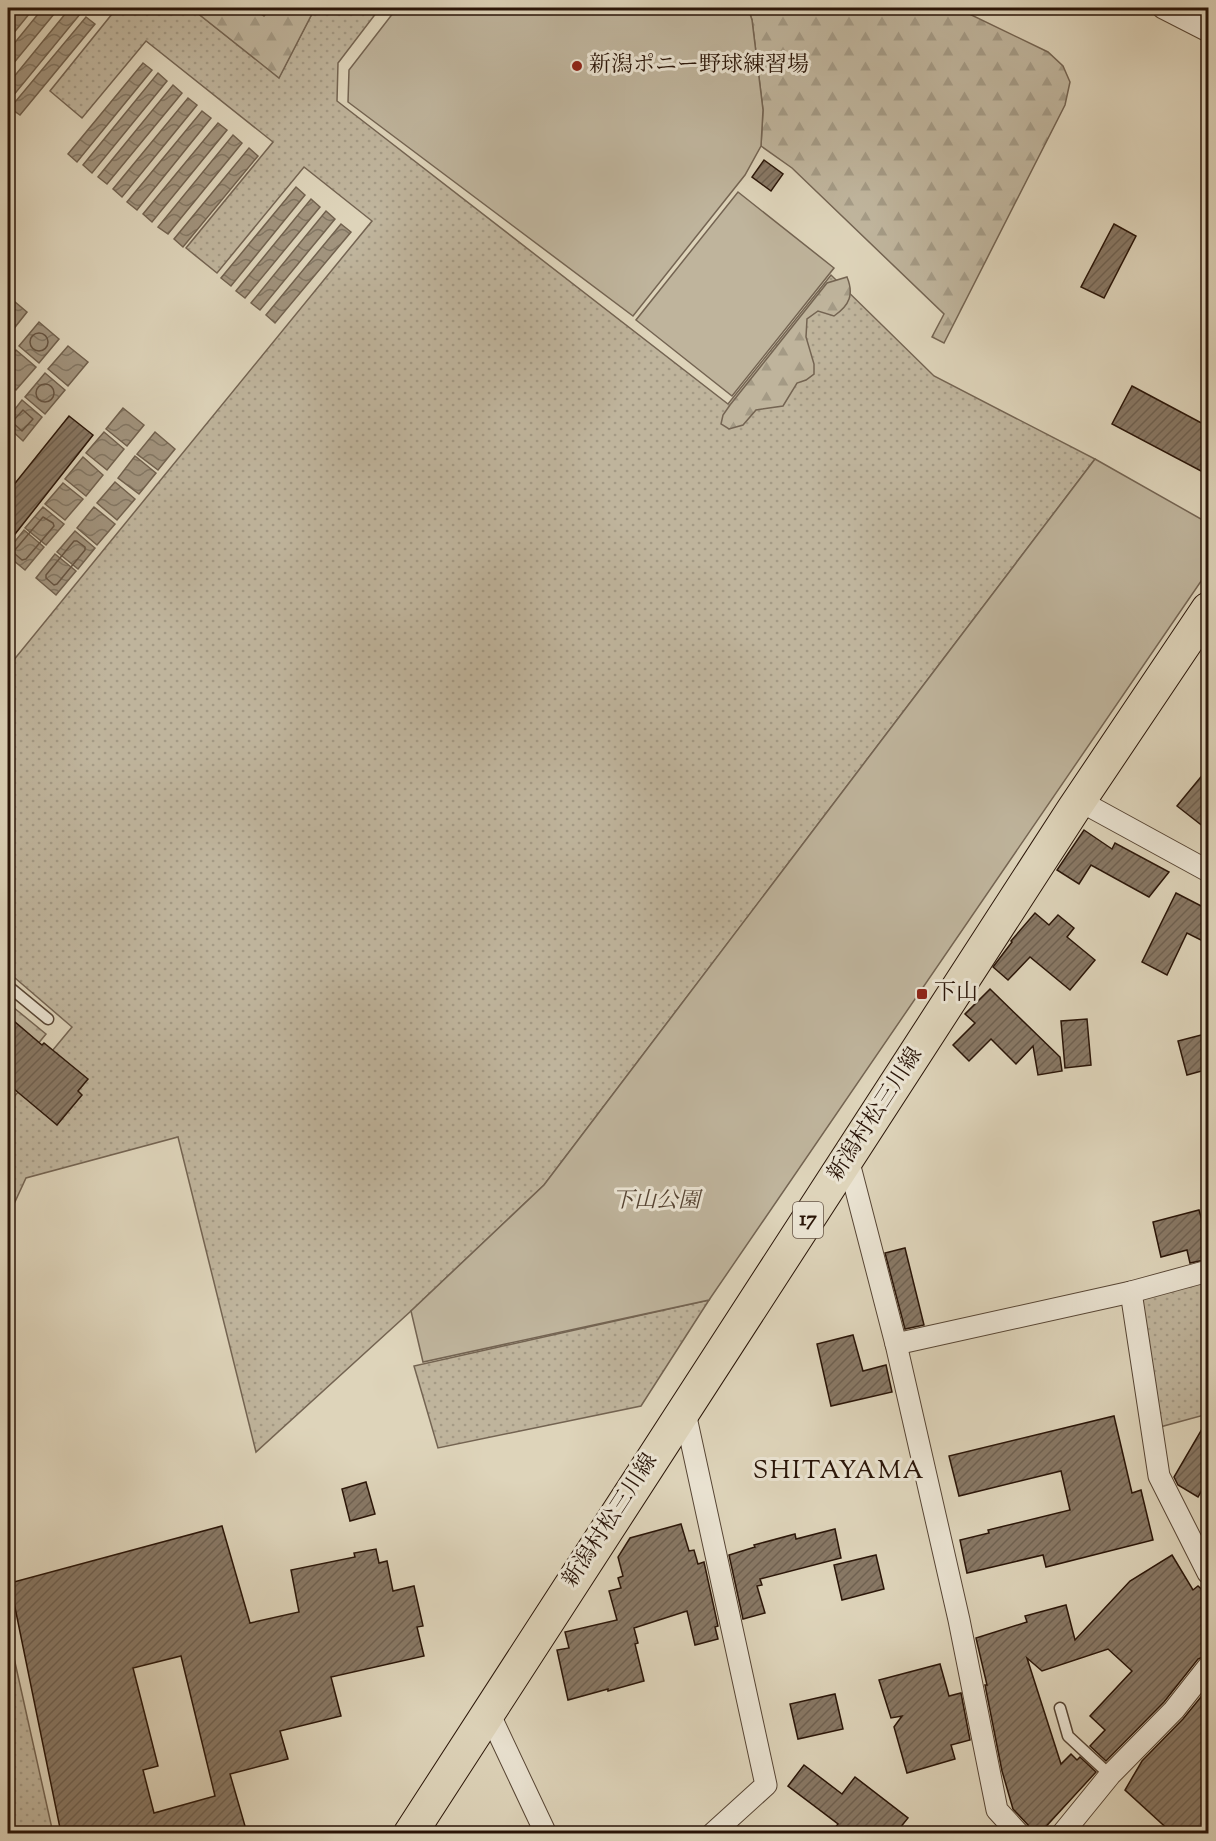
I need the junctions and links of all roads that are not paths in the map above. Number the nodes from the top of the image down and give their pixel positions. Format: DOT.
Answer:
graph roads {
  1 [pos="1163,8"];
  2 [pos="1209,31"];
  3 [pos="1209,609"];
  4 [pos="1080,801"];
  5 [pos="1209,871"];
  6 [pos="8,986"];
  7 [pos="48,1018"];
  8 [pos="848,1159"];
  9 [pos="1209,1271"];
  10 [pos="1131,1292"];
  11 [pos="896,1344"];
  12 [pos="684,1408"];
  13 [pos="1209,1573"];
  14 [pos="1209,1667"];
  15 [pos="1060,1708"];
  16 [pos="488,1711"];
  17 [pos="1110,1775"];
  18 [pos="410,1833"];
  19 [pos="546,1833"];
  20 [pos="712,1833"];
  21 [pos="1019,1833"];
  22 [pos="1062,1833"];
  1 -- 2 [label="street"];
  3 -- 4 [label="main road, 新潟村松三川線 / 17"];
  4 -- 5 [label="street"];
  4 -- 8 [label="main road, 新潟村松三川線 / 17"];
  6 -- 7 [label="lane"];
  8 -- 11 [label="street"];
  8 -- 12 [label="main road, 新潟村松三川線 / 17"];
  9 -- 10 [label="street"];
  10 -- 11 [label="street"];
  10 -- 13 [label="street"];
  11 -- 21 [label="street"];
  12 -- 16 [label="main road, 新潟村松三川線 / 17"];
  12 -- 20 [label="street"];
  14 -- 17 [label="street"];
  15 -- 17 [label="lane"];
  16 -- 18 [label="main road, 新潟村松三川線 / 17"];
  16 -- 19 [label="street"];
  17 -- 22 [label="street"];
}
